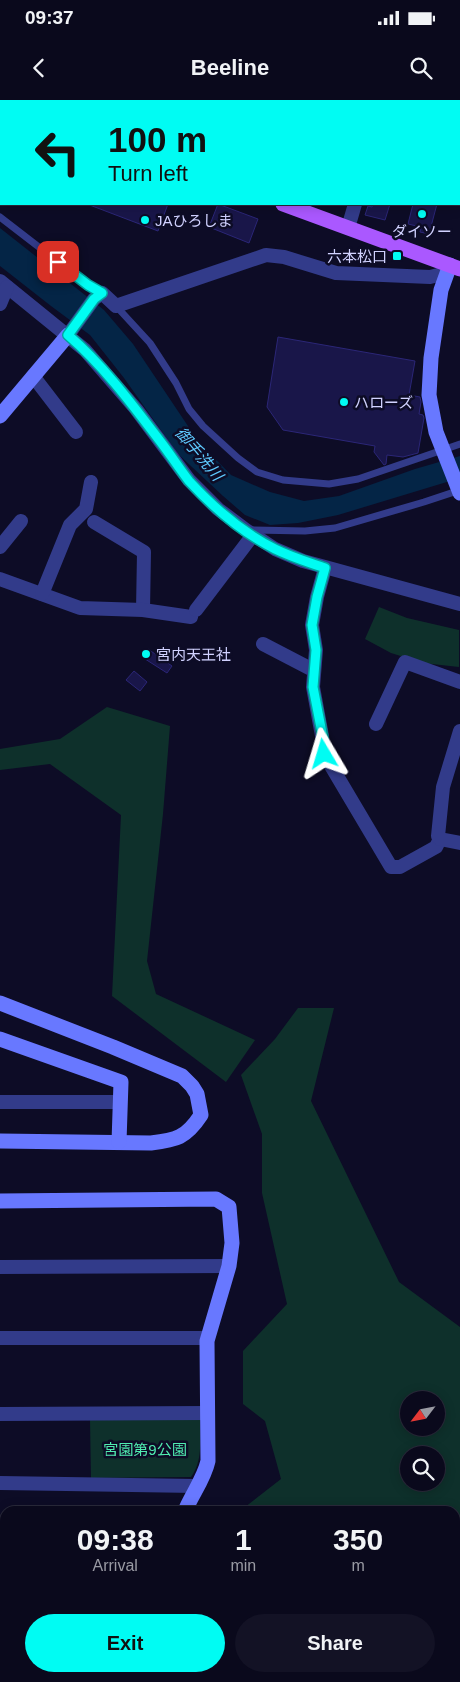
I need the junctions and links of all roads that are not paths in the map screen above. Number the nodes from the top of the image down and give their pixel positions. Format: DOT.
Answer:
graph roads {
  1 [pos="286,205"];
  2 [pos="356,205"];
  3 [pos="0,217"];
  4 [pos="348,228"];
  5 [pos="452,269"];
  6 [pos="4,284"];
  7 [pos="98,296"];
  8 [pos="0,304"];
  9 [pos="116,306"];
  10 [pos="71,332"];
  11 [pos="33,376"];
  12 [pos="0,416"];
  13 [pos="76,432"];
  14 [pos="460,444"];
  15 [pos="443,452"];
  16 [pos="91,482"];
  17 [pos="459,490"];
  18 [pos="20,521"];
  19 [pos="94,522"];
  20 [pos="250,533"];
  21 [pos="0,547"];
  22 [pos="325,568"];
  23 [pos="0,579"];
  24 [pos="42,594"];
  25 [pos="460,604"];
  26 [pos="143,610"];
  27 [pos="263,644"];
  28 [pos="313,670"];
  29 [pos="460,682"];
  30 [pos="376,724"];
  31 [pos="460,731"];
  32 [pos="460,768"];
  33 [pos="445,777"];
  34 [pos="440,839"];
  35 [pos="460,843"];
  36 [pos="0,1003"];
  37 [pos="0,1039"];
  38 [pos="0,1102"];
  39 [pos="120,1102"];
  40 [pos="0,1141"];
  41 [pos="119,1142"];
  42 [pos="0,1201"];
  43 [pos="229,1266"];
  44 [pos="0,1267"];
  45 [pos="0,1338"];
  46 [pos="208,1338"];
  47 [pos="208,1413"];
  48 [pos="0,1414"];
  49 [pos="0,1483"];
  50 [pos="197,1486"];
  51 [pos="187,1506"];
  1 -- 4 [label="main road"];
  2 -- 4 [label="street"];
  3 -- 7 [label="lane"];
  4 -- 5 [label="main road"];
  5 -- 9 [label="street"];
  5 -- 15 [label="street"];
  6 -- 8 [label="street"];
  6 -- 10 [label="street"];
  7 -- 9 [label="street"];
  7 -- 10 [label="street"];
  9 -- 15 [label="lane"];
  10 -- 11 [label="street"];
  10 -- 20 [label="street"];
  11 -- 12 [label="street"];
  11 -- 13 [label="street"];
  14 -- 15 [label="lane"];
  15 -- 17 [label="street"];
  16 -- 24 [label="street"];
  17 -- 20 [label="lane"];
  18 -- 21 [label="street"];
  19 -- 26 [label="street"];
  20 -- 22 [label="street"];
  20 -- 26 [label="street"];
  22 -- 25 [label="street"];
  22 -- 28 [label="street"];
  23 -- 24 [label="street"];
  24 -- 26 [label="street"];
  27 -- 28 [label="street"];
  28 -- 34 [label="street"];
  29 -- 30 [label="street"];
  31 -- 33 [label="street"];
  32 -- 33 [label="street"];
  33 -- 34 [label="street"];
  34 -- 35 [label="street"];
  36 -- 41 [label="street"];
  37 -- 39 [label="street"];
  38 -- 39 [label="street"];
  39 -- 41 [label="street"];
  40 -- 41 [label="street"];
  42 -- 43 [label="street"];
  43 -- 44 [label="street"];
  43 -- 46 [label="street"];
  45 -- 46 [label="street"];
  46 -- 47 [label="street"];
  47 -- 48 [label="street"];
  47 -- 50 [label="street"];
  49 -- 50 [label="street"];
  50 -- 51 [label="street"];
}
